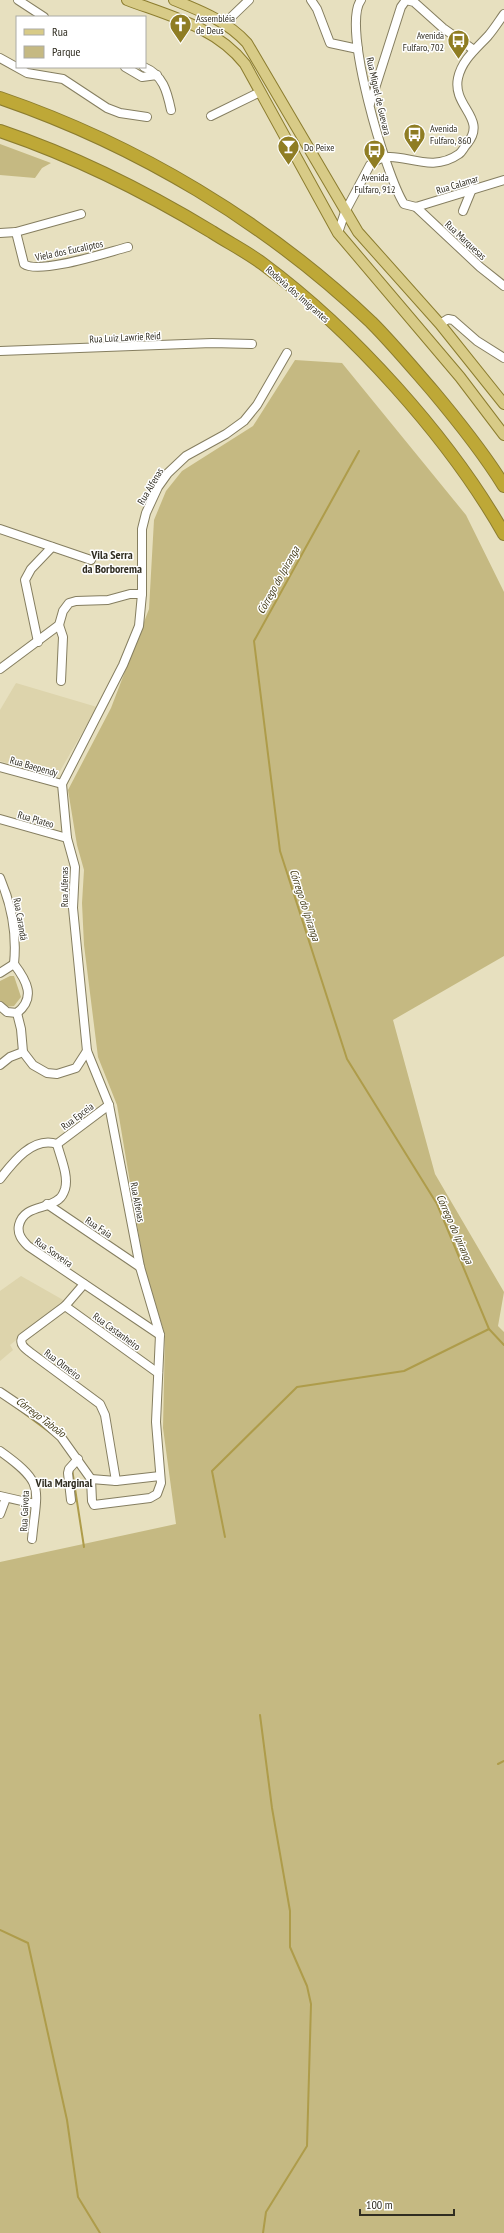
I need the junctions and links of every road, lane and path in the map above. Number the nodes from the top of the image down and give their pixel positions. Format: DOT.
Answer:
graph roads {
  1 [pos="18,0"];
  2 [pos="128,0"];
  3 [pos="249,0"];
  4 [pos="311,0"];
  5 [pos="361,0"];
  6 [pos="181,1"];
  7 [pos="504,14"];
  8 [pos="42,16"];
  9 [pos="224,24"];
  10 [pos="358,49"];
  11 [pos="474,50"];
  12 [pos="0,58"];
  13 [pos="16,67"];
  14 [pos="18,68"];
  15 [pos="127,68"];
  16 [pos="146,68"];
  17 [pos="157,75"];
  18 [pos="260,92"];
  19 [pos="0,98"];
  20 [pos="370,104"];
  21 [pos="171,110"];
  22 [pos="211,116"];
  23 [pos="147,117"];
  24 [pos="0,131"];
  25 [pos="383,156"];
  26 [pos="504,180"];
  27 [pos="472,189"];
  28 [pos="416,207"];
  29 [pos="463,211"];
  30 [pos="345,212"];
  31 [pos="81,214"];
  32 [pos="16,232"];
  33 [pos="0,233"];
  34 [pos="338,233"];
  35 [pos="128,247"];
  36 [pos="504,286"];
  37 [pos="440,324"];
  38 [pos="252,344"];
  39 [pos="0,351"];
  40 [pos="287,353"];
  41 [pos="504,358"];
  42 [pos="504,404"];
  43 [pos="504,435"];
  44 [pos="504,486"];
  45 [pos="0,529"];
  46 [pos="504,534"];
  47 [pos="52,547"];
  48 [pos="91,560"];
  49 [pos="142,594"];
  50 [pos="59,625"];
  51 [pos="38,642"];
  52 [pos="0,668"];
  53 [pos="61,681"];
  54 [pos="0,767"];
  55 [pos="62,784"];
  56 [pos="0,819"];
  57 [pos="67,838"];
  58 [pos="0,878"];
  59 [pos="14,964"];
  60 [pos="0,973"];
  61 [pos="0,1006"];
  62 [pos="17,1013"];
  63 [pos="88,1051"];
  64 [pos="23,1052"];
  65 [pos="0,1065"];
  66 [pos="109,1105"];
  67 [pos="57,1144"];
  68 [pos="0,1179"];
  69 [pos="47,1204"];
  70 [pos="140,1267"];
  71 [pos="84,1284"];
  72 [pos="65,1306"];
  73 [pos="160,1335"];
  74 [pos="158,1373"];
  75 [pos="0,1392"];
  76 [pos="0,1451"];
  77 [pos="78,1459"];
  78 [pos="160,1476"];
  79 [pos="91,1479"];
  80 [pos="116,1481"];
  81 [pos="3,1497"];
  82 [pos="71,1500"];
  83 [pos="35,1504"];
  84 [pos="0,1514"];
  85 [pos="32,1539"];
  1 -- 8 [label="street"];
  2 -- 18 [label="main road"];
  3 -- 9 [label="street"];
  4 -- 10 [label="street"];
  5 -- 10 [label="street, Rua Miguel de Guevara"];
  6 -- 9 [label="main road"];
  7 -- 11 [label="street"];
  9 -- 30 [label="main road"];
  10 -- 20 [label="street, Rua Miguel de Guevara"];
  11 -- 20 [label="street"];
  11 -- 25 [label="street"];
  12 -- 13 [label="street"];
  14 -- 23 [label="street"];
  15 -- 17 [label="street"];
  16 -- 17 [label="street"];
  17 -- 21 [label="street"];
  18 -- 22 [label="street"];
  18 -- 34 [label="main road"];
  19 -- 44 [label="highway"];
  20 -- 25 [label="street, Rua Miguel de Guevara"];
  24 -- 46 [label="highway, Rodovia dos Imigrantes"];
  25 -- 28 [label="street, Rua Miguel de Guevara"];
  25 -- 30 [label="street"];
  26 -- 27 [label="street, Rua Calamar"];
  27 -- 28 [label="street, Rua Calamar"];
  27 -- 29 [label="street"];
  28 -- 36 [label="street, Rua Marquesas"];
  30 -- 34 [label="street"];
  30 -- 37 [label="main road"];
  31 -- 32 [label="street"];
  32 -- 33 [label="street"];
  32 -- 35 [label="street, Viela dos Eucaliptos"];
  34 -- 43 [label="main road"];
  37 -- 41 [label="street"];
  37 -- 42 [label="main road"];
  38 -- 39 [label="street, Rua Luiz Lawrie Reid"];
  40 -- 49 [label="street, Rua Alfenas"];
  45 -- 47 [label="street"];
  47 -- 48 [label="street"];
  47 -- 51 [label="street"];
  49 -- 50 [label="street"];
  49 -- 55 [label="street, Rua Alfenas"];
  50 -- 51 [label="street"];
  50 -- 53 [label="street"];
  51 -- 52 [label="street"];
  54 -- 55 [label="street, Rua Baependy"];
  55 -- 57 [label="street, Rua Alfenas"];
  56 -- 57 [label="street, Rua Plateo"];
  57 -- 63 [label="street, Rua Alfenas"];
  58 -- 59 [label="street, Rua Carandá"];
  59 -- 60 [label="street"];
  59 -- 62 [label="street"];
  61 -- 62 [label="street"];
  62 -- 64 [label="street"];
  63 -- 64 [label="street"];
  63 -- 66 [label="street, Rua Alfenas"];
  64 -- 65 [label="street"];
  66 -- 67 [label="street, Rua Epceia"];
  66 -- 70 [label="street, Rua Alfenas"];
  67 -- 68 [label="street, Rua Epceia"];
  67 -- 69 [label="street, Rua Sorveira"];
  69 -- 70 [label="street, Rua Faia"];
  69 -- 71 [label="street, Rua Sorveira"];
  70 -- 73 [label="street, Rua Alfenas"];
  71 -- 72 [label="street, Rua Olmeiro"];
  71 -- 73 [label="street, Rua Sorveira"];
  72 -- 74 [label="street, Rua Castanheiro"];
  72 -- 80 [label="street, Rua Olmeiro"];
  73 -- 74 [label="street, Rua Alfenas"];
  74 -- 78 [label="street, Rua Alfenas"];
  75 -- 77 [label="street"];
  76 -- 83 [label="street, Rua Gaivota"];
  77 -- 79 [label="street"];
  77 -- 82 [label="street"];
  78 -- 79 [label="street, Rua Alfenas"];
  78 -- 80 [label="street"];
  79 -- 80 [label="street"];
  81 -- 83 [label="street"];
  81 -- 84 [label="street"];
  83 -- 85 [label="street, Rua Gaivota"];
}
